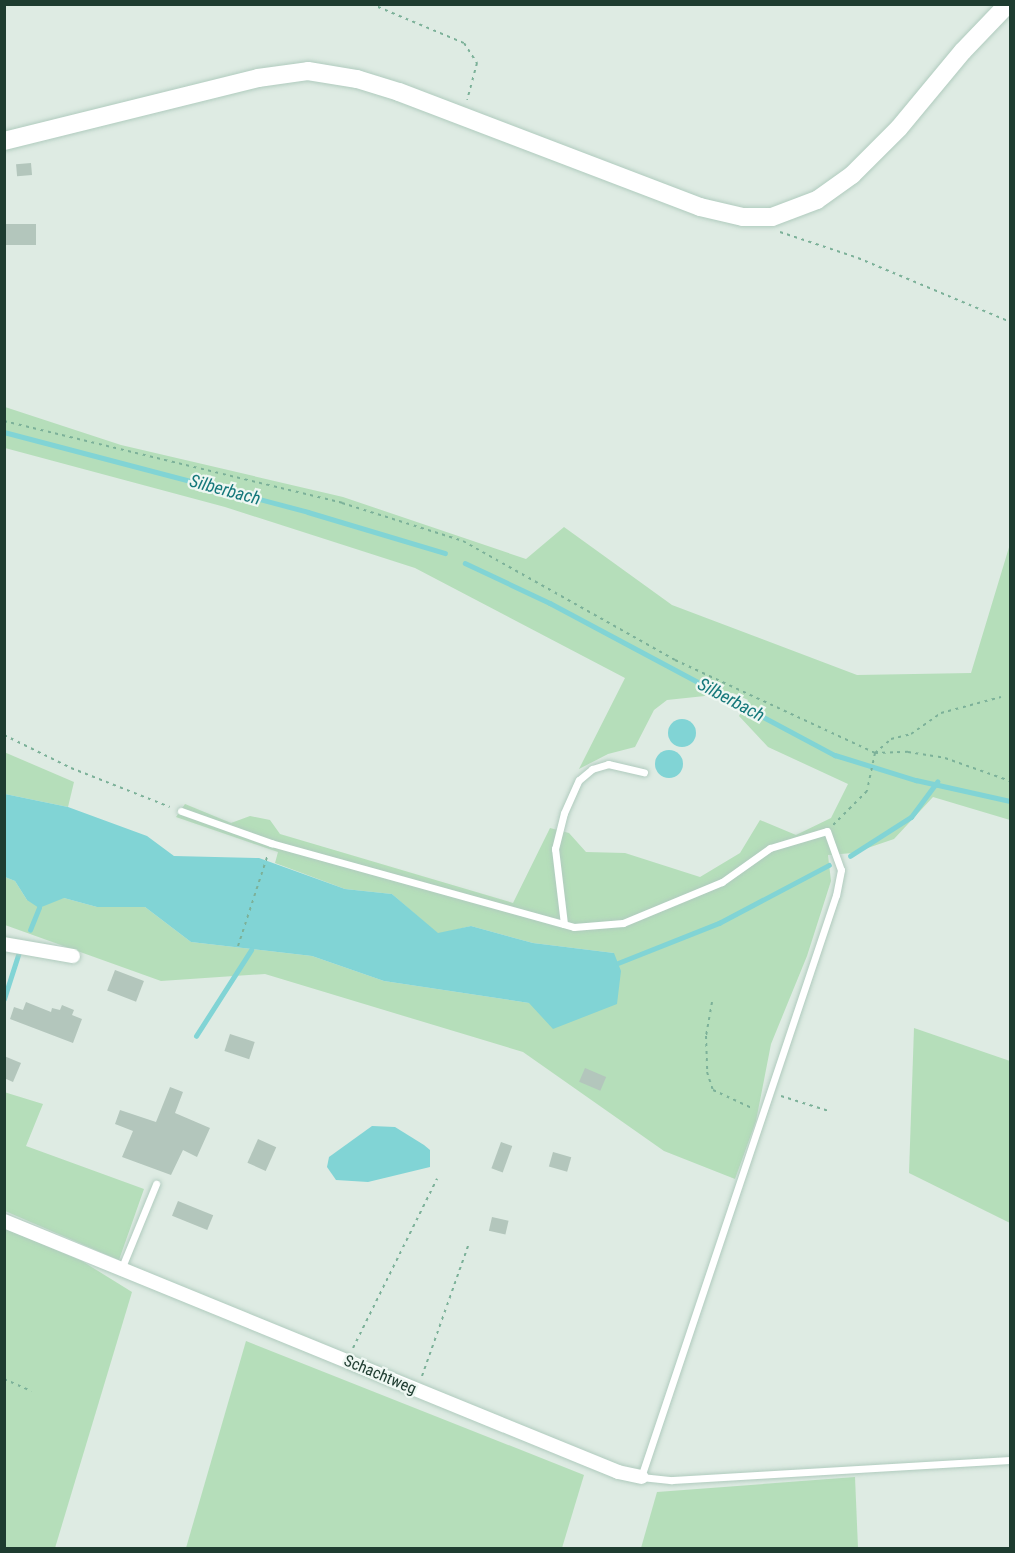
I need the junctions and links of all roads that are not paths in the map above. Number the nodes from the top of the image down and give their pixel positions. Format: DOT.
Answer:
graph roads {
  1 [pos="1008,4"];
  2 [pos="4,141"];
  3 [pos="644,772"];
  4 [pos="182,811"];
  5 [pos="199,818"];
  6 [pos="190,823"];
  7 [pos="564,924"];
  8 [pos="4,944"];
  9 [pos="73,956"];
  10 [pos="156,1184"];
  11 [pos="4,1221"];
  12 [pos="122,1267"];
  13 [pos="1011,1460"];
  14 [pos="641,1477"];
  1 -- 2 [label="street"];
  3 -- 7 [label="lane"];
  4 -- 5 [label="lane"];
  5 -- 6 [label="lane"];
  5 -- 7 [label="lane"];
  7 -- 14 [label="lane"];
  8 -- 9 [label="street"];
  10 -- 12 [label="lane"];
  11 -- 12 [label="street, Schachtweg"];
  12 -- 14 [label="street, Schachtweg"];
  13 -- 14 [label="lane"];
}
